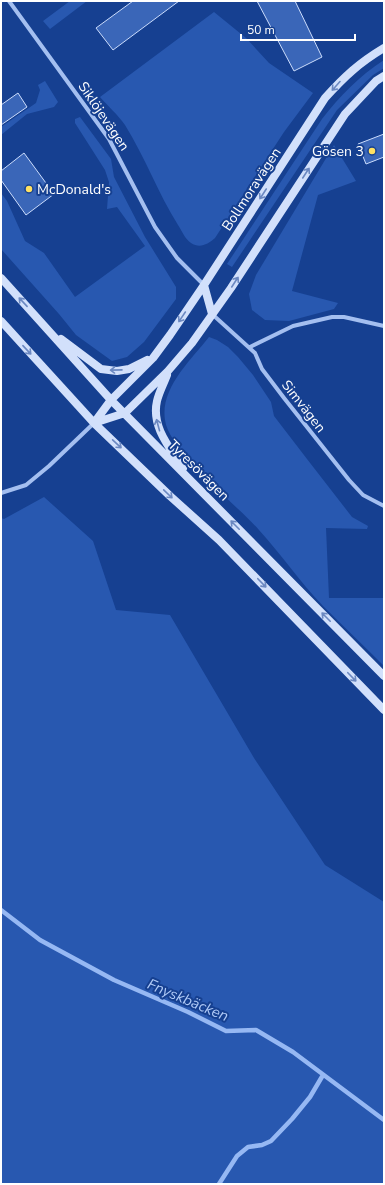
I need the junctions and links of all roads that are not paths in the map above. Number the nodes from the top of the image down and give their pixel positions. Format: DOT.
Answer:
graph roads {
  1 [pos="9,1"];
  2 [pos="384,48"];
  3 [pos="384,76"];
  4 [pos="1,278"];
  5 [pos="204,285"];
  6 [pos="212,314"];
  7 [pos="1,321"];
  8 [pos="45,326"];
  9 [pos="384,326"];
  10 [pos="250,348"];
  11 [pos="153,358"];
  12 [pos="168,371"];
  13 [pos="111,400"];
  14 [pos="125,413"];
  15 [pos="94,423"];
  16 [pos="193,482"];
  17 [pos="1,493"];
  18 [pos="384,506"];
  19 [pos="384,676"];
  20 [pos="384,710"];
  1 -- 5 [label="street, Siklöjevägen"];
  2 -- 5 [label="main road, Bollmoravägen, one-way"];
  6 -- 3 [label="main road, one-way"];
  8 -- 4 [label="main road, Tyresövägen, one-way"];
  5 -- 6 [label="main road"];
  5 -- 11 [label="main road, Bollmoravägen, one-way"];
  6 -- 10 [label="street, Simvägen"];
  6 -- 12 [label="main road"];
  7 -- 15 [label="main road, one-way"];
  11 -- 8 [label="main road, one-way"];
  8 -- 13 [label="main road, Tyresövägen"];
  9 -- 10 [label="street"];
  10 -- 18 [label="street, Simvägen"];
  11 -- 13 [label="main road, Bollmoravägen"];
  12 -- 14 [label="main road"];
  16 -- 12 [label="main road, one-way"];
  13 -- 14 [label="main road, Tyresövägen"];
  13 -- 15 [label="main road, Bollmoravägen"];
  14 -- 15 [label="main road"];
  14 -- 16 [label="main road, Tyresövägen"];
  15 -- 17 [label="street"];
  15 -- 20 [label="main road, one-way"];
  19 -- 16 [label="main road, Tyresövägen, one-way"];
}
